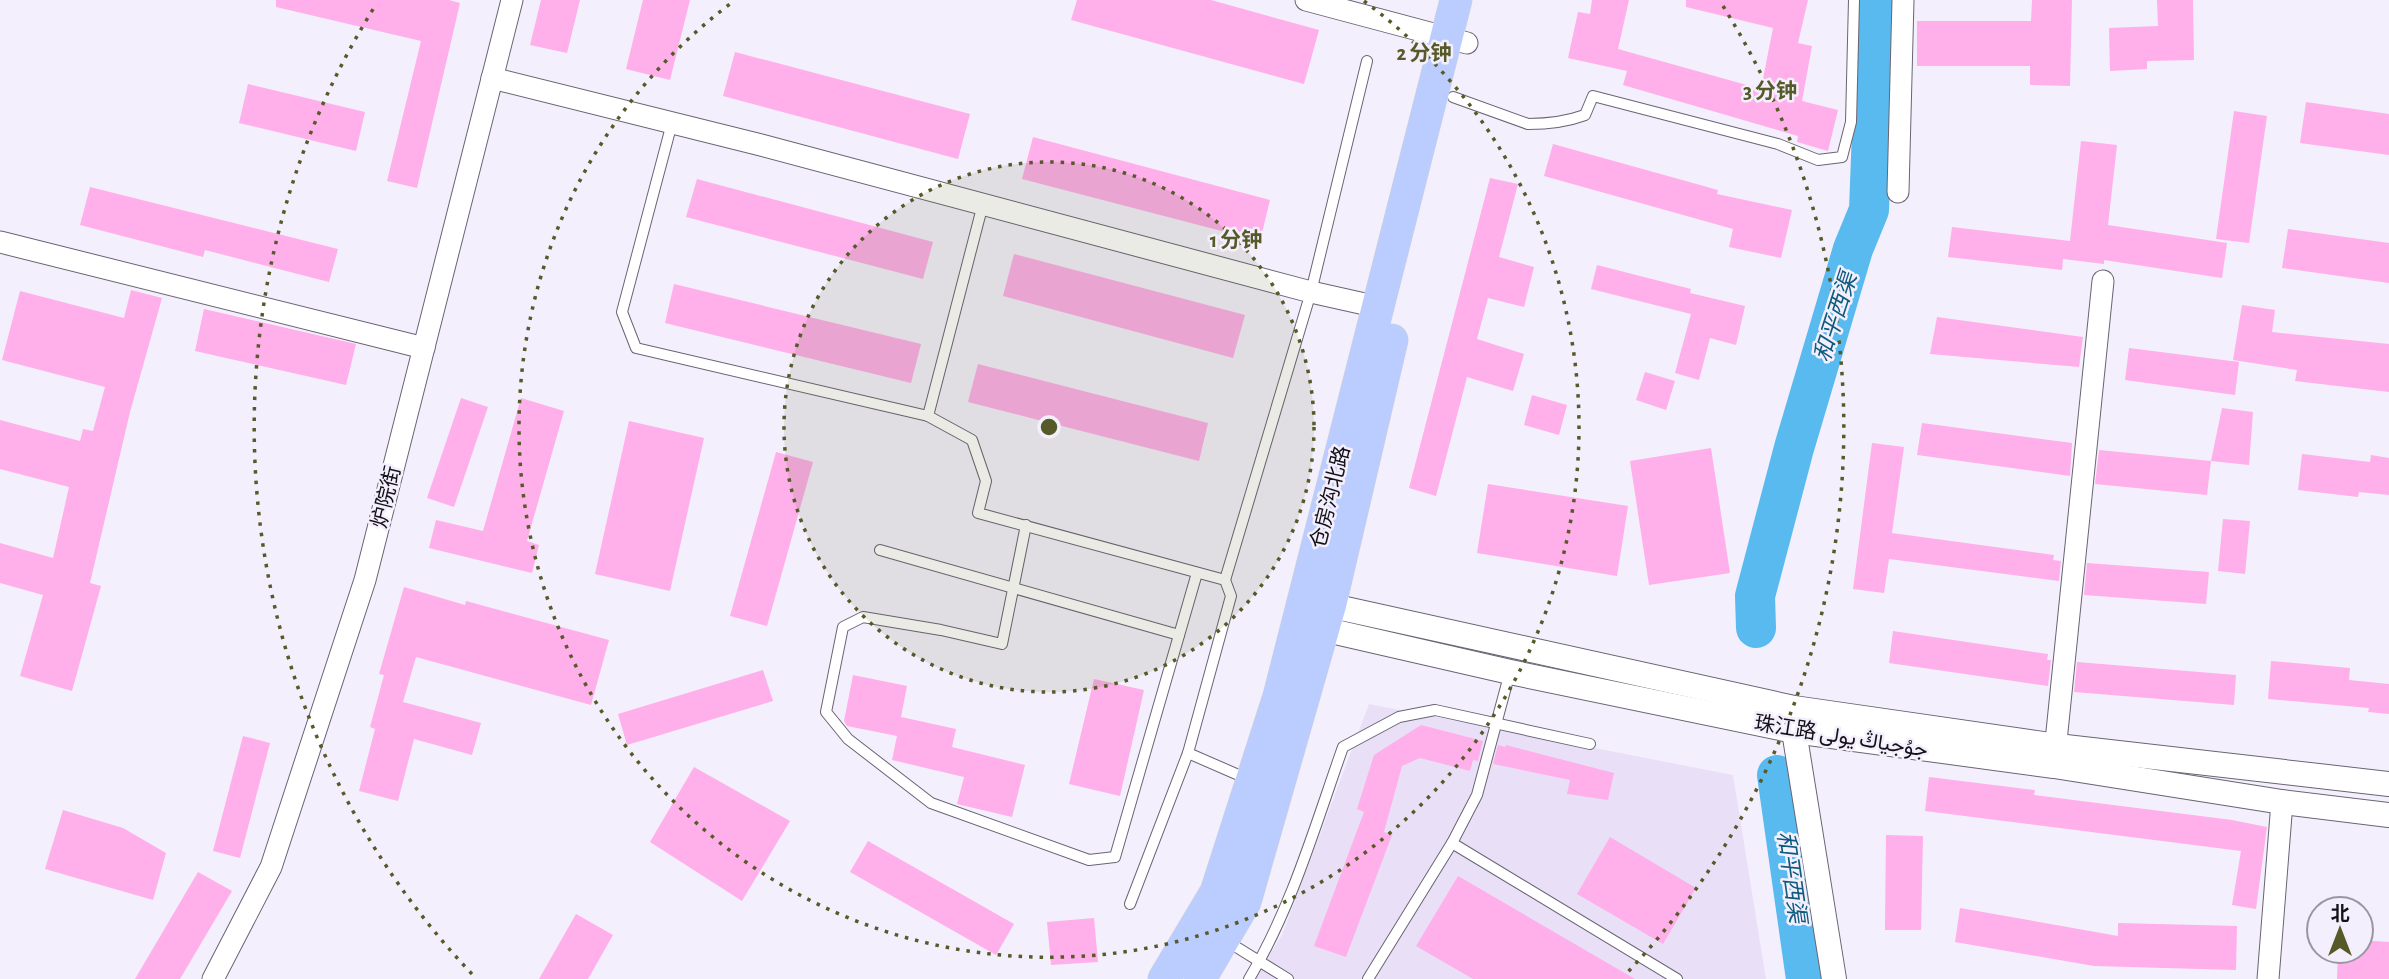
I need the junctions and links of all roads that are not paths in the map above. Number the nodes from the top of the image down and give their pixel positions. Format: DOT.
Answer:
graph roads {
  1 [pos="513,0"];
  2 [pos="1306,0"];
  3 [pos="1456,0"];
  4 [pos="1478,0"];
  5 [pos="1854,0"];
  6 [pos="1903,0"];
  7 [pos="1457,40"];
  8 [pos="1367,61"];
  9 [pos="492,78"];
  10 [pos="1453,97"];
  11 [pos="672,123"];
  12 [pos="1898,192"];
  13 [pos="983,204"];
  14 [pos="0,242"];
  15 [pos="2104,281"];
  16 [pos="1311,292"];
  17 [pos="1378,307"];
  18 [pos="424,348"];
  19 [pos="928,416"];
  20 [pos="1026,525"];
  21 [pos="880,550"];
  22 [pos="1197,573"];
  23 [pos="1225,580"];
  24 [pos="1013,588"];
  25 [pos="1314,614"];
  26 [pos="1179,635"];
  27 [pos="1510,672"];
  28 [pos="1794,719"];
  29 [pos="1497,725"];
  30 [pos="1590,744"];
  31 [pos="1188,753"];
  32 [pos="2055,756"];
  33 [pos="1252,781"];
  34 [pos="2389,784"];
  35 [pos="2282,802"];
  36 [pos="2389,815"];
  37 [pos="1452,843"];
  38 [pos="1130,904"];
  39 [pos="1223,939"];
  40 [pos="1260,962"];
  41 [pos="213,979"];
  42 [pos="1164,979"];
  43 [pos="1200,979"];
  44 [pos="1249,979"];
  45 [pos="1288,979"];
  46 [pos="1368,979"];
  47 [pos="1677,979"];
  48 [pos="1834,979"];
  49 [pos="2269,979"];
  1 -- 9 [label="street, 炉院街"];
  2 -- 7 [label="street"];
  3 -- 7 [label="main road, 仓房沟北路"];
  4 -- 7 [label="main road, 仓房沟北路"];
  5 -- 10 [label="lane"];
  6 -- 12 [label="street"];
  7 -- 10 [label="main road, 仓房沟北路"];
  7 -- 17 [label="main road, 仓房沟北路"];
  8 -- 16 [label="lane"];
  9 -- 11 [label="street"];
  9 -- 18 [label="street, 炉院街"];
  10 -- 25 [label="main road, 仓房沟北路"];
  11 -- 13 [label="street"];
  11 -- 19 [label="lane"];
  13 -- 16 [label="street"];
  13 -- 19 [label="lane"];
  14 -- 18 [label="street"];
  15 -- 32 [label="street"];
  16 -- 17 [label="street"];
  16 -- 23 [label="lane"];
  17 -- 25 [label="main road, 仓房沟北路"];
  18 -- 41 [label="street, 炉院街"];
  19 -- 20 [label="lane"];
  20 -- 22 [label="lane"];
  20 -- 24 [label="lane"];
  21 -- 24 [label="lane"];
  22 -- 23 [label="lane"];
  22 -- 26 [label="lane"];
  23 -- 31 [label="lane"];
  24 -- 26 [label="lane"];
  24 -- 26 [label="lane"];
  25 -- 27 [label="street, 珠江路 جۇجياڭ يولى"];
  25 -- 28 [label="street, 珠江路 جۇجياڭ يولى"];
  25 -- 33 [label="main road, 仓房沟北路"];
  25 -- 39 [label="main road, 仓房沟北路"];
  27 -- 28 [label="street, 珠江路 جۇجياڭ يولى"];
  27 -- 29 [label="lane"];
  28 -- 32 [label="street, 珠江路 جۇجياڭ يولى"];
  28 -- 48 [label="street"];
  29 -- 30 [label="lane"];
  29 -- 37 [label="lane"];
  29 -- 40 [label="lane"];
  31 -- 33 [label="lane"];
  31 -- 38 [label="lane"];
  32 -- 34 [label="street, 珠江路 جۇجياڭ يولى"];
  32 -- 35 [label="street, 珠江路 جۇجياڭ يولى"];
  33 -- 42 [label="main road, 仓房沟北路"];
  35 -- 36 [label="street, 珠江路 جۇجياڭ يولى"];
  35 -- 49 [label="street"];
  37 -- 46 [label="lane"];
  37 -- 47 [label="lane"];
  39 -- 40 [label="lane"];
  39 -- 43 [label="main road, 仓房沟北路"];
  40 -- 44 [label="lane"];
  40 -- 45 [label="lane"];
}
